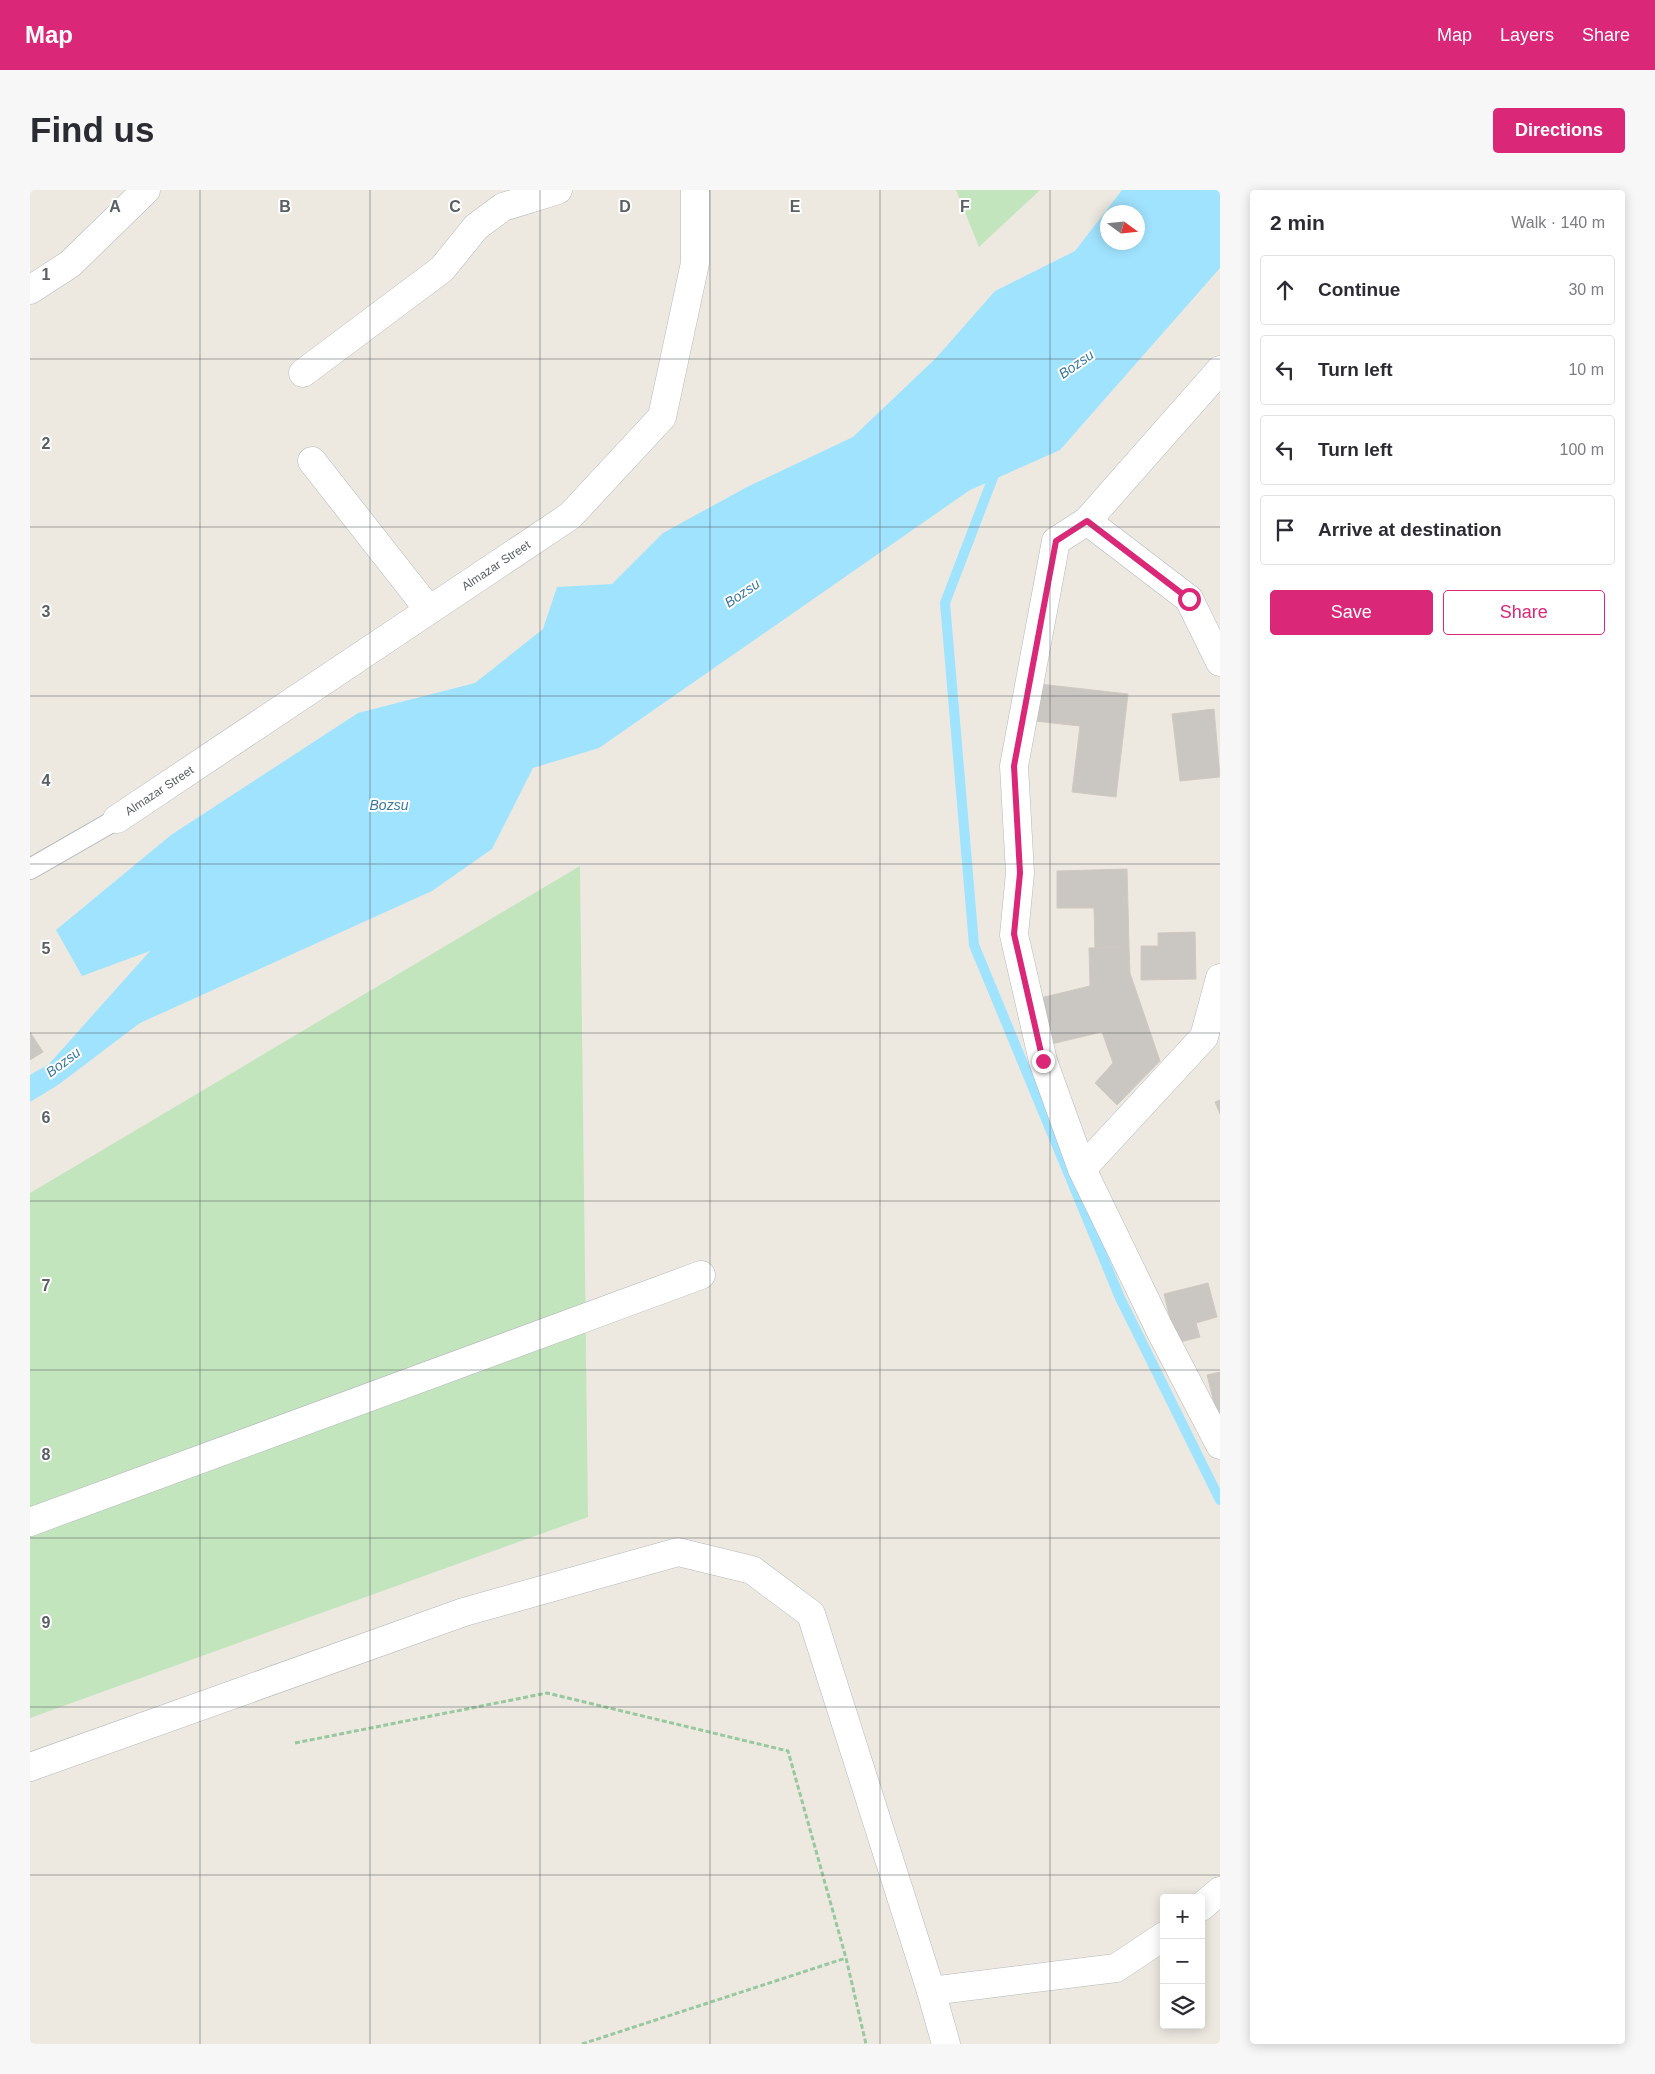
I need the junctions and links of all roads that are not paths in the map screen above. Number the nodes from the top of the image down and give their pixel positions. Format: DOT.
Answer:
graph roads {
  1 [pos="146,190"];
  2 [pos="558,190"];
  3 [pos="695,190"];
  4 [pos="30,290"];
  5 [pos="1220,370"];
  6 [pos="303,373"];
  7 [pos="312,461"];
  8 [pos="1087,521"];
  9 [pos="429,610"];
  10 [pos="1220,662"];
  11 [pos="117,818"];
  12 [pos="30,869"];
  13 [pos="1220,978"];
  14 [pos="1212,1039"];
  15 [pos="1082,1169"];
  16 [pos="701,1275"];
  17 [pos="1220,1444"];
  18 [pos="30,1522"];
  19 [pos="30,1767"];
  20 [pos="1220,1891"];
  21 [pos="1205,1904"];
  22 [pos="1160,1939"];
  23 [pos="931,1991"];
  24 [pos="946,2044"];
  1 -- 4 [label="street"];
  2 -- 6 [label="street"];
  3 -- 9 [label="street, Almazar Street"];
  5 -- 8 [label="street"];
  7 -- 9 [label="street"];
  8 -- 10 [label="street"];
  8 -- 15 [label="street"];
  9 -- 11 [label="street, Almazar Street"];
  11 -- 12 [label="lane"];
  13 -- 14 [label="street"];
  14 -- 15 [label="street"];
  15 -- 17 [label="street"];
  16 -- 18 [label="street"];
  19 -- 23 [label="street"];
  20 -- 21 [label="street"];
  22 -- 23 [label="street"];
  23 -- 24 [label="street"];
}
